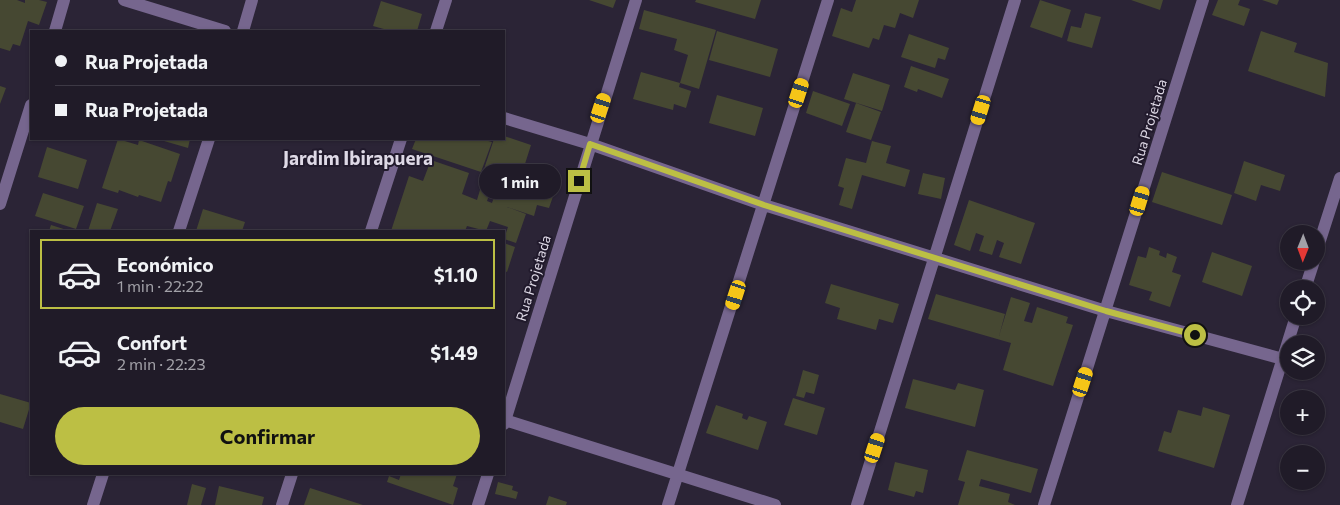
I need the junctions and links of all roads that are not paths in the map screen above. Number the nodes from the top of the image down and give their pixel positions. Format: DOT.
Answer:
graph roads {
  1 [pos="64,0"];
  2 [pos="124,0"];
  3 [pos="252,0"];
  4 [pos="446,0"];
  5 [pos="636,0"];
  6 [pos="828,0"];
  7 [pos="1015,0"];
  8 [pos="1203,0"];
  9 [pos="54,30"];
  10 [pos="222,30"];
  11 [pos="243,30"];
  12 [pos="436,30"];
  13 [pos="30,108"];
  14 [pos="505,118"];
  15 [pos="209,140"];
  16 [pos="401,140"];
  17 [pos="590,144"];
  18 [pos="1340,178"];
  19 [pos="0,204"];
  20 [pos="764,205"];
  21 [pos="1325,225"];
  22 [pos="179,230"];
  23 [pos="371,230"];
  24 [pos="935,258"];
  25 [pos="1106,311"];
  26 [pos="1280,358"];
  27 [pos="1280,369"];
  28 [pos="505,419"];
  29 [pos="505,422"];
  30 [pos="678,474"];
  31 [pos="102,475"];
  32 [pos="292,475"];
  33 [pos="488,475"];
  34 [pos="93,505"];
  35 [pos="282,505"];
  36 [pos="478,505"];
  37 [pos="668,505"];
  38 [pos="775,505"];
  39 [pos="858,505"];
  40 [pos="1044,505"];
  41 [pos="1237,505"];
  1 -- 9 [label="street"];
  2 -- 10 [label="street"];
  3 -- 11 [label="street"];
  4 -- 12 [label="street"];
  5 -- 17 [label="street, Rua Projetada"];
  6 -- 20 [label="street"];
  7 -- 24 [label="street"];
  8 -- 25 [label="street, Rua Projetada"];
  13 -- 19 [label="street"];
  14 -- 17 [label="street"];
  15 -- 22 [label="street"];
  16 -- 23 [label="street"];
  17 -- 20 [label="street"];
  17 -- 28 [label="street, Rua Projetada"];
  18 -- 21 [label="street"];
  20 -- 24 [label="street"];
  20 -- 30 [label="street"];
  24 -- 25 [label="street"];
  24 -- 39 [label="street"];
  25 -- 26 [label="street"];
  25 -- 40 [label="street, Rua Projetada"];
  27 -- 41 [label="street"];
  29 -- 30 [label="street, Rua Projetada"];
  30 -- 37 [label="street"];
  30 -- 38 [label="street, Rua Projetada"];
  31 -- 34 [label="street"];
  32 -- 35 [label="street"];
  33 -- 36 [label="street"];
}
